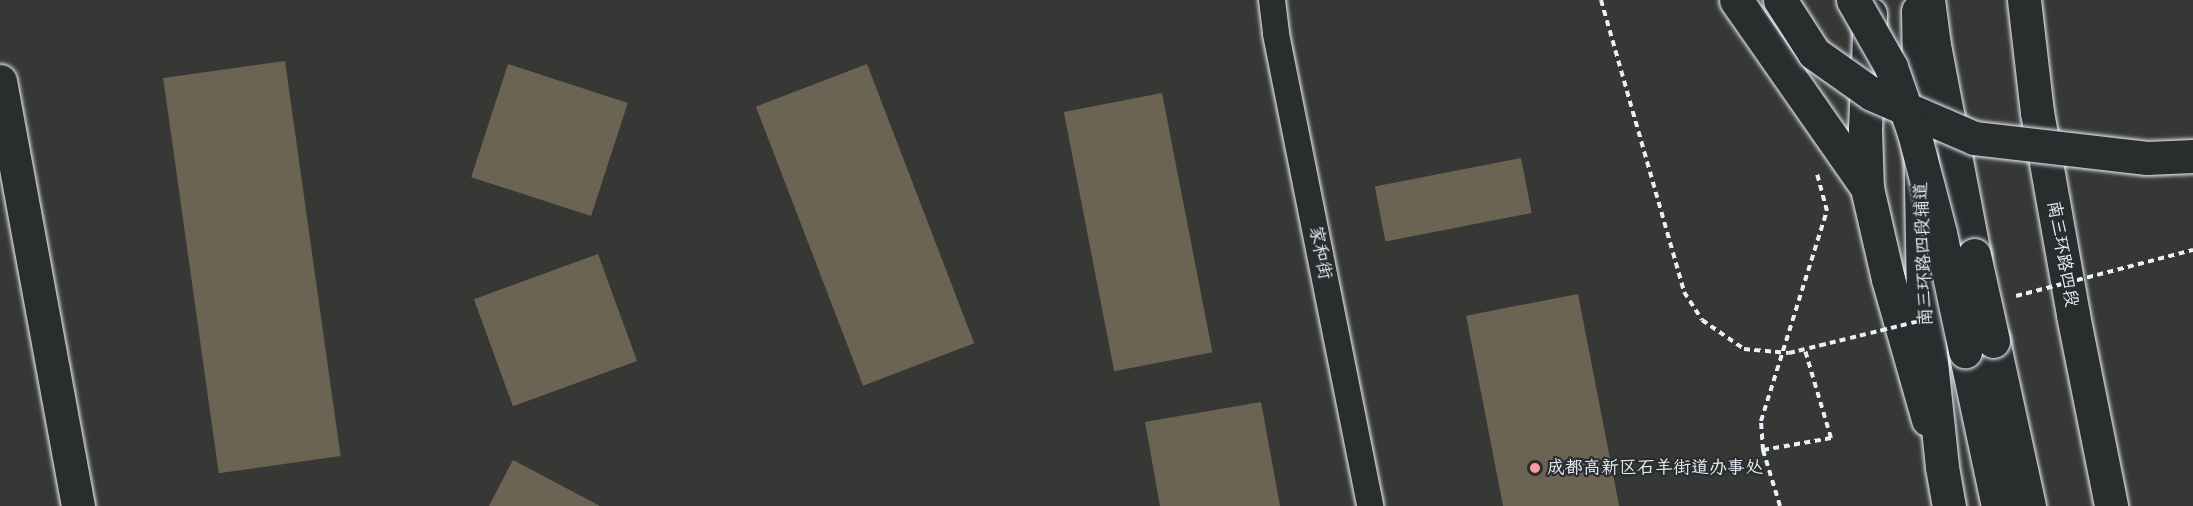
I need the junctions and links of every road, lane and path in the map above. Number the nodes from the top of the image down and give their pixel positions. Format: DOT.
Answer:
graph roads {
  1 [pos="1272,0"];
  2 [pos="1601,0"];
  3 [pos="1736,0"];
  4 [pos="1780,0"];
  5 [pos="1853,0"];
  6 [pos="1871,0"];
  7 [pos="1918,0"];
  8 [pos="1928,0"];
  9 [pos="2024,0"];
  10 [pos="0,81"];
  11 [pos="2193,156"];
  12 [pos="1814,165"];
  13 [pos="1868,188"];
  14 [pos="2193,250"];
  15 [pos="2011,298"];
  16 [pos="1931,318"];
  17 [pos="1805,350"];
  18 [pos="1763,450"];
  19 [pos="1942,467"];
  20 [pos="78,506"];
  21 [pos="1370,506"];
  22 [pos="1780,506"];
  23 [pos="1949,506"];
  24 [pos="1998,506"];
  25 [pos="2029,506"];
  26 [pos="2111,506"];
  1 -- 21 [label="street, 家和街"];
  2 -- 17 [label="path, bridge"];
  3 -- 13 [label="main road"];
  4 -- 11 [label="main road, bridge"];
  5 -- 24 [label="main road, bridge"];
  6 -- 13 [label="main road"];
  7 -- 19 [label="main road, 南三环路四段辅道"];
  8 -- 25 [label="main road, bridge"];
  9 -- 26 [label="main road, 南三环路四段"];
  10 -- 20 [label="main road"];
  12 -- 18 [label="path"];
  13 -- 19 [label="main road"];
  14 -- 15 [label="path, bridge"];
  16 -- 17 [label="path, bridge"];
  17 -- 18 [label="path"];
  18 -- 22 [label="path"];
  19 -- 23 [label="main road, 南三环路四段辅道"];
}
